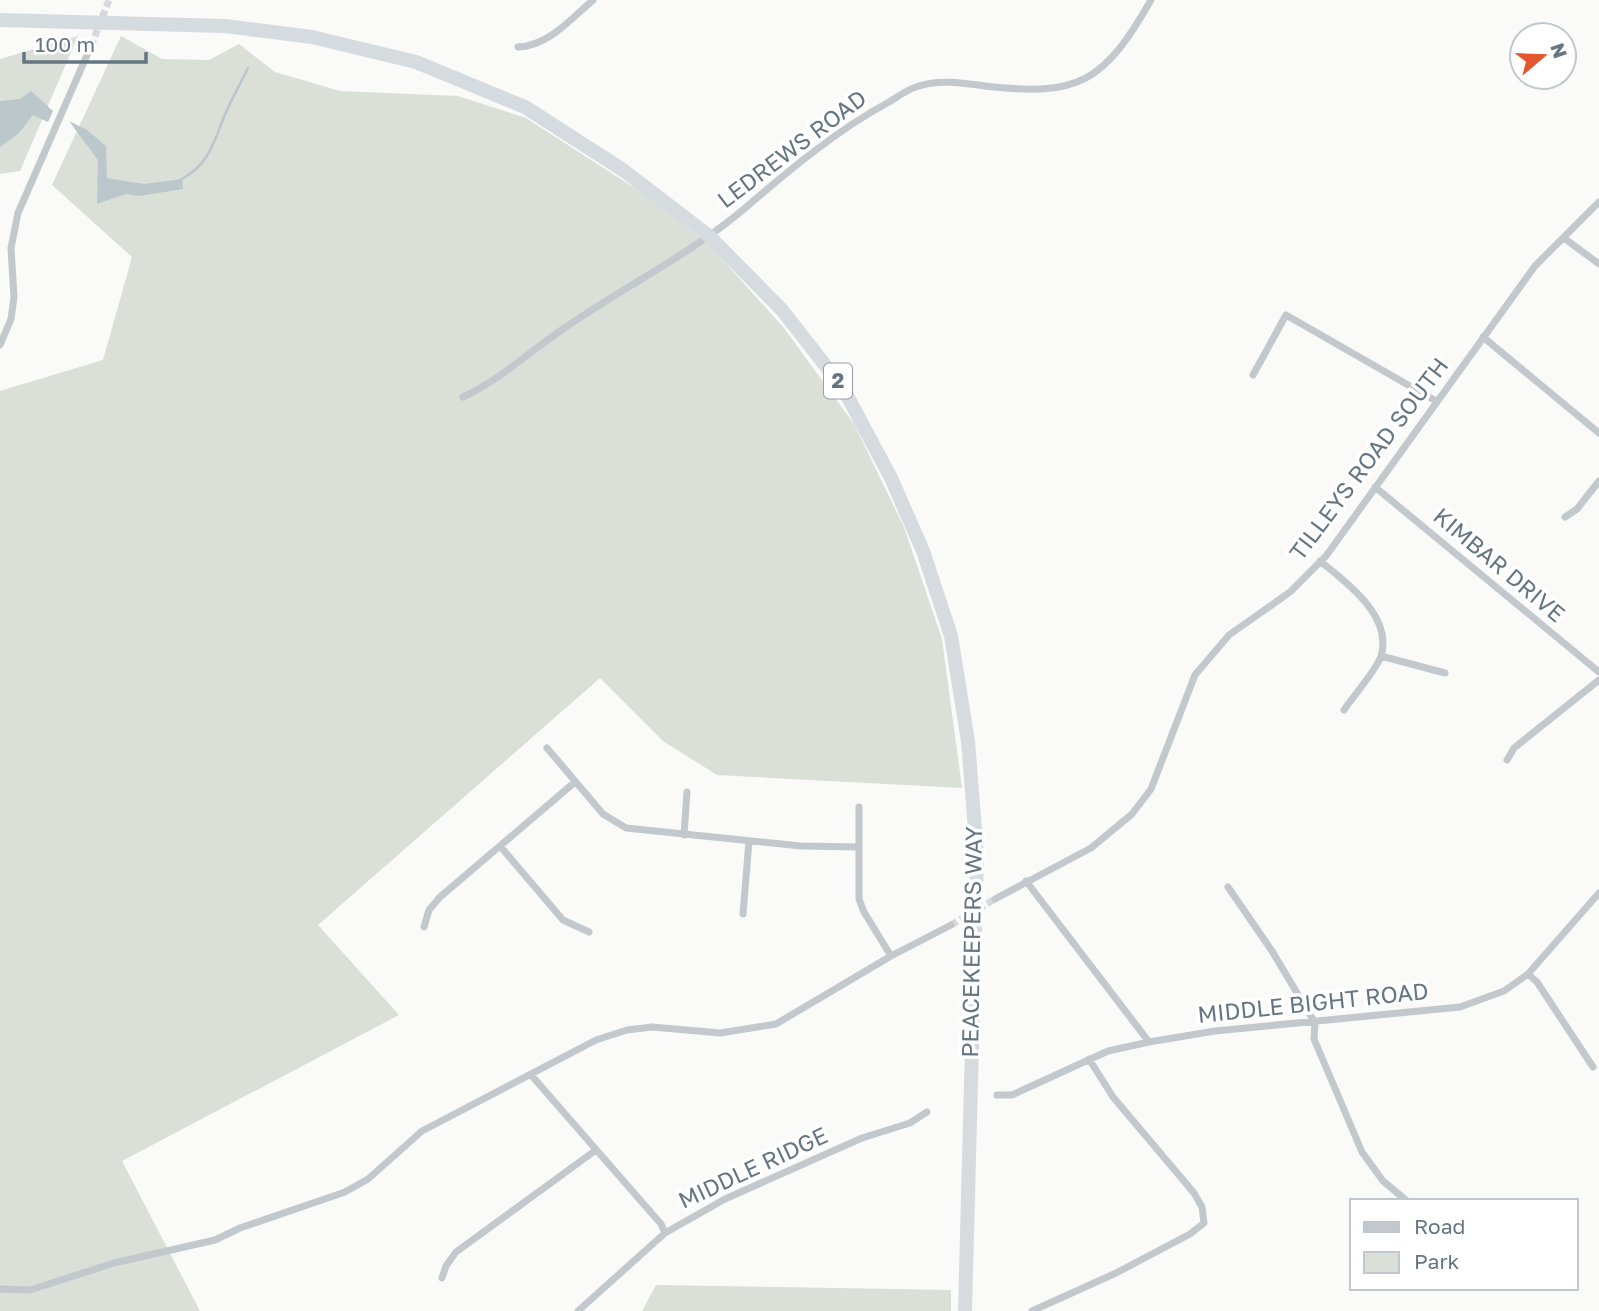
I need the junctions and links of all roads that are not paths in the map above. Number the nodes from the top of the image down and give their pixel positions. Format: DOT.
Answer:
graph roads {
  1 [pos="593,0"];
  2 [pos="1151,0"];
  3 [pos="0,20"];
  4 [pos="91,46"];
  5 [pos="518,47"];
  6 [pos="1599,202"];
  7 [pos="1564,238"];
  8 [pos="1599,264"];
  9 [pos="1483,337"];
  10 [pos="0,345"];
  11 [pos="1253,375"];
  12 [pos="463,397"];
  13 [pos="1436,401"];
  14 [pos="1599,433"];
  15 [pos="1599,481"];
  16 [pos="1375,487"];
  17 [pos="1565,517"];
  18 [pos="1320,561"];
  19 [pos="1381,656"];
  20 [pos="1445,673"];
  21 [pos="1599,673"];
  22 [pos="1599,680"];
  23 [pos="1344,710"];
  24 [pos="547,748"];
  25 [pos="1507,760"];
  26 [pos="575,782"];
  27 [pos="687,792"];
  28 [pos="859,807"];
  29 [pos="684,835"];
  30 [pos="749,841"];
  31 [pos="500,846"];
  32 [pos="859,847"];
  33 [pos="1026,881"];
  34 [pos="1228,887"];
  35 [pos="1599,893"];
  36 [pos="995,899"];
  37 [pos="743,914"];
  38 [pos="951,925"];
  39 [pos="424,927"];
  40 [pos="589,932"];
  41 [pos="891,956"];
  42 [pos="1528,974"];
  43 [pos="1315,1023"];
  44 [pos="1149,1042"];
  45 [pos="1089,1059"];
  46 [pos="1592,1067"];
  47 [pos="532,1076"];
  48 [pos="997,1095"];
  49 [pos="927,1112"];
  50 [pos="596,1150"];
  51 [pos="1405,1199"];
  52 [pos="665,1233"];
  53 [pos="442,1278"];
  54 [pos="0,1289"];
  55 [pos="578,1311"];
  56 [pos="965,1311"];
  57 [pos="1032,1311"];
  1 -- 5 [label="street"];
  2 -- 12 [label="street, LEDREWS ROAD"];
  3 -- 56 [label="highway, PEACEKEEPERS WAY / 2"];
  4 -- 10 [label="street"];
  6 -- 7 [label="street, TILLEYS ROAD SOUTH"];
  7 -- 8 [label="street"];
  7 -- 9 [label="street, TILLEYS ROAD SOUTH"];
  9 -- 13 [label="street, TILLEYS ROAD SOUTH"];
  9 -- 14 [label="street"];
  11 -- 13 [label="street"];
  13 -- 16 [label="street, TILLEYS ROAD SOUTH"];
  15 -- 17 [label="street"];
  16 -- 18 [label="street, TILLEYS ROAD SOUTH"];
  16 -- 21 [label="street, KIMBAR DRIVE"];
  18 -- 19 [label="street"];
  18 -- 33 [label="street, TILLEYS ROAD SOUTH"];
  19 -- 20 [label="street"];
  19 -- 23 [label="street"];
  22 -- 25 [label="street"];
  24 -- 26 [label="street"];
  26 -- 29 [label="street"];
  26 -- 31 [label="street"];
  27 -- 29 [label="street"];
  28 -- 32 [label="street"];
  29 -- 30 [label="street"];
  30 -- 32 [label="street"];
  30 -- 37 [label="street"];
  31 -- 39 [label="street"];
  31 -- 40 [label="street"];
  32 -- 41 [label="street"];
  33 -- 36 [label="street, TILLEYS ROAD SOUTH"];
  33 -- 44 [label="street"];
  34 -- 43 [label="street"];
  35 -- 42 [label="street, MIDDLE BIGHT ROAD"];
  38 -- 41 [label="street"];
  41 -- 47 [label="street"];
  42 -- 43 [label="street, MIDDLE BIGHT ROAD"];
  42 -- 46 [label="street"];
  43 -- 44 [label="street, MIDDLE BIGHT ROAD"];
  43 -- 51 [label="street"];
  44 -- 45 [label="street, MIDDLE BIGHT ROAD"];
  45 -- 48 [label="street, MIDDLE BIGHT ROAD"];
  45 -- 57 [label="street"];
  47 -- 50 [label="street"];
  47 -- 54 [label="street"];
  49 -- 52 [label="street, MIDDLE RIDGE"];
  50 -- 52 [label="street"];
  50 -- 53 [label="street"];
  52 -- 55 [label="street, MIDDLE RIDGE"];
}
